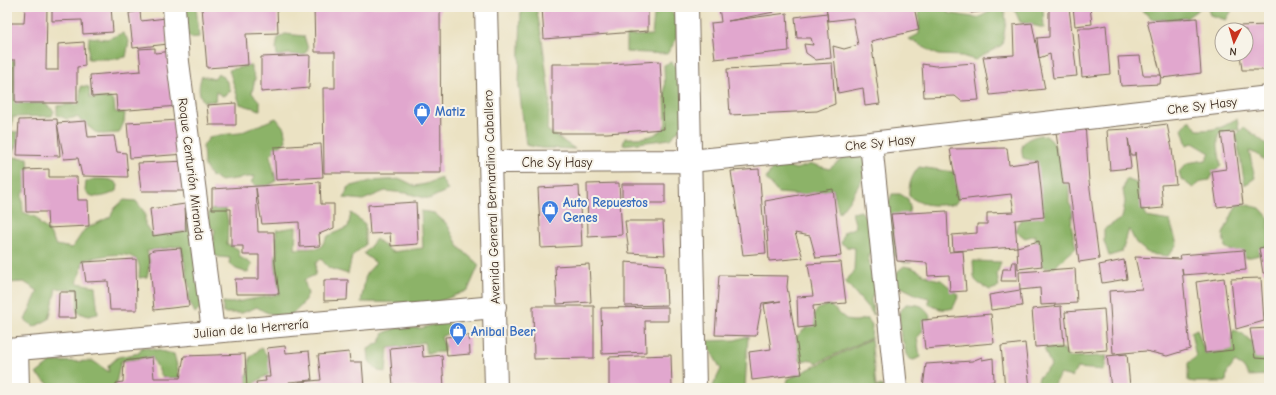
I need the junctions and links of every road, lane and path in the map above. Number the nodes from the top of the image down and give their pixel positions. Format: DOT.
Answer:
graph roads {
  1 [pos="174,7"];
  2 [pos="486,7"];
  3 [pos="687,7"];
  4 [pos="1269,97"];
  5 [pos="871,143"];
  6 [pos="690,161"];
  7 [pos="490,162"];
  8 [pos="495,307"];
  9 [pos="213,331"];
  10 [pos="12,349"];
  11 [pos="18,388"];
  12 [pos="496,388"];
  13 [pos="695,388"];
  14 [pos="896,388"];
  1 -- 9 [label="street, Roque Centurión Miranda"];
  2 -- 7 [label="street, Avenida General Bernardino Caballero"];
  3 -- 6 [label="street"];
  4 -- 5 [label="street, Che Sy Hasy"];
  5 -- 6 [label="street, Che Sy Hasy"];
  5 -- 14 [label="street"];
  6 -- 7 [label="street, Che Sy Hasy"];
  6 -- 13 [label="street"];
  7 -- 8 [label="street, Avenida General Bernardino Caballero"];
  8 -- 9 [label="street, Julian de la Herrería"];
  8 -- 12 [label="street, Avenida General Bernardino Caballero"];
  9 -- 10 [label="street, Julian de la Herrería"];
  10 -- 11 [label="street"];
}
